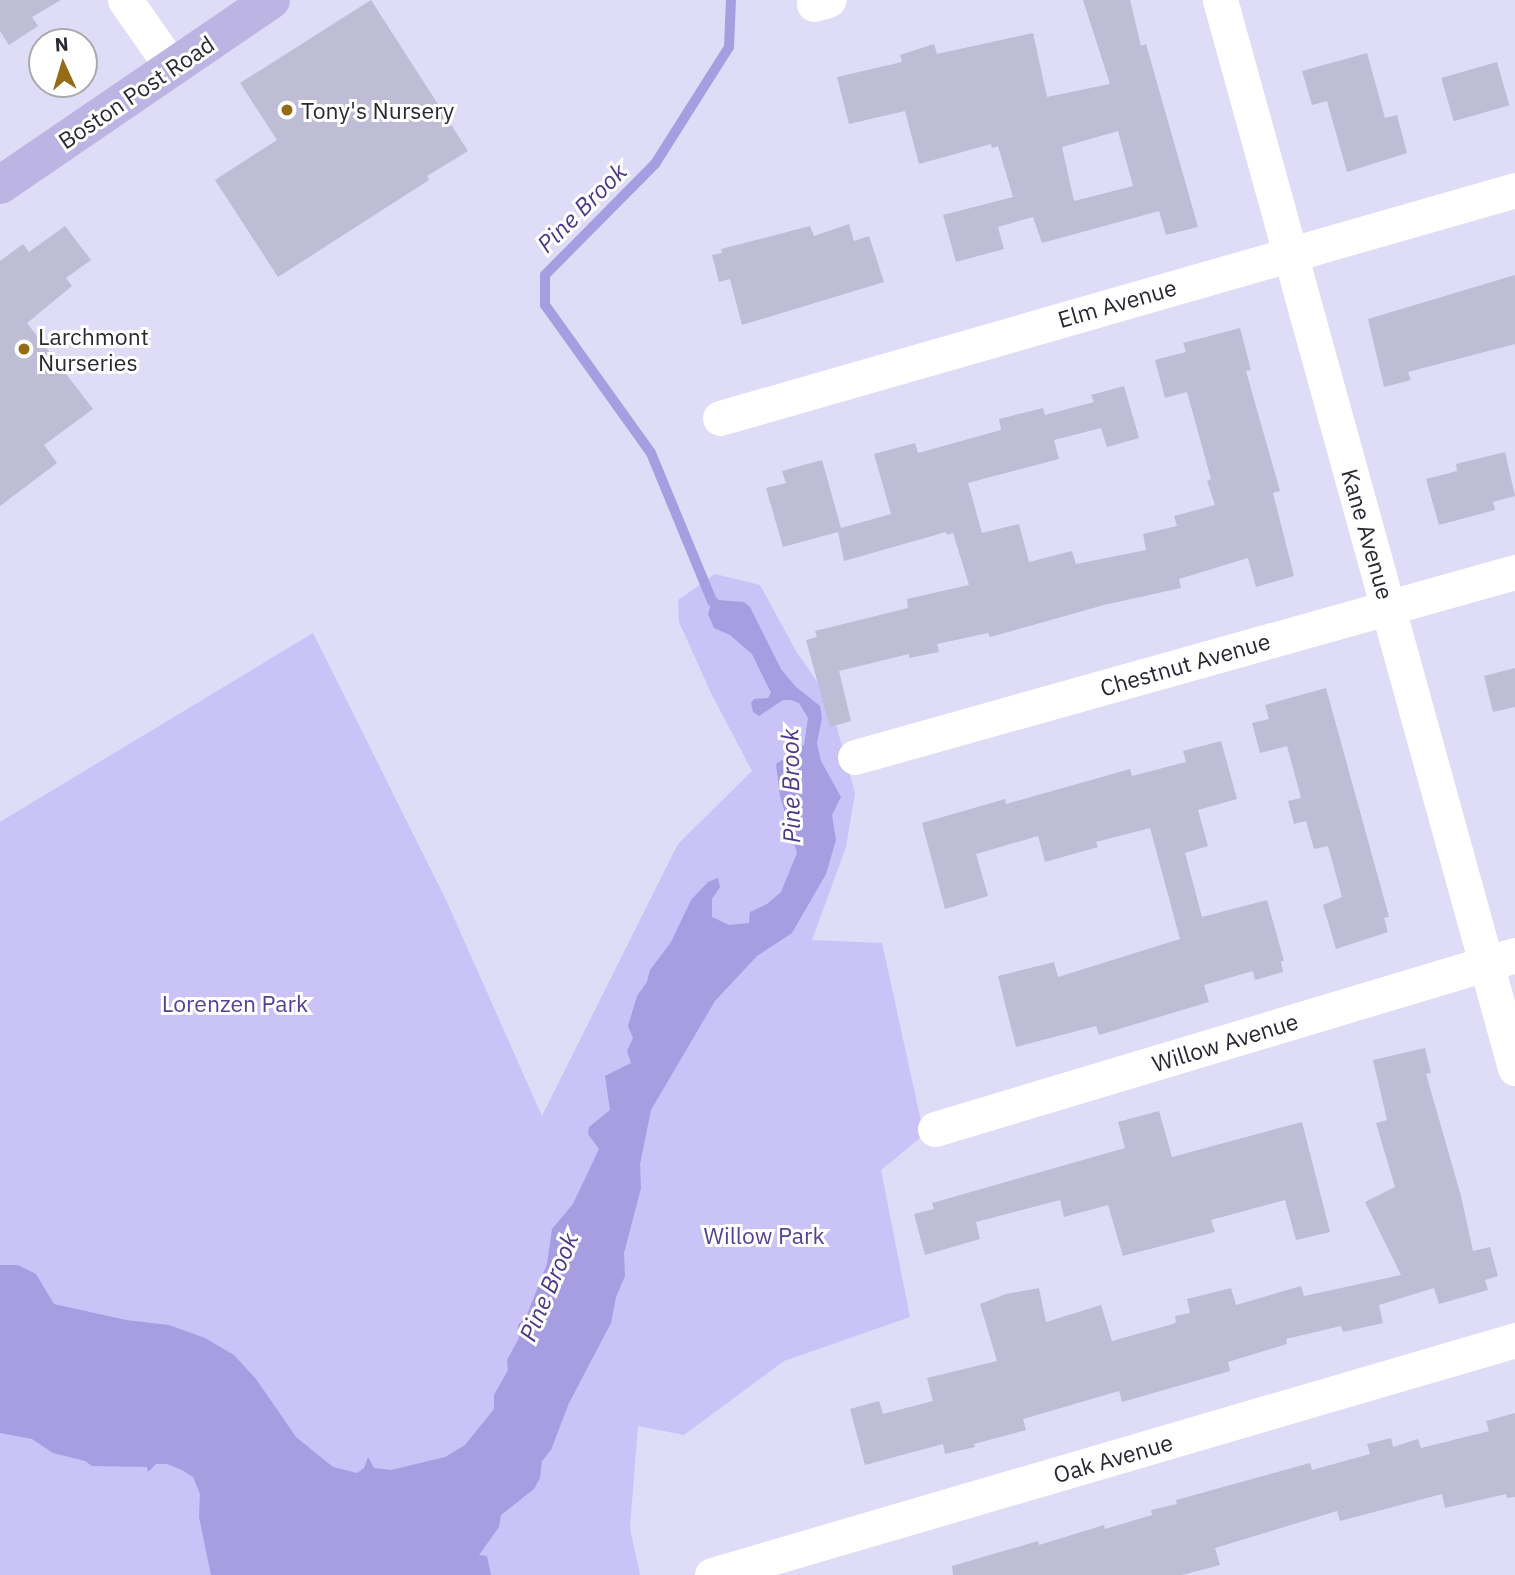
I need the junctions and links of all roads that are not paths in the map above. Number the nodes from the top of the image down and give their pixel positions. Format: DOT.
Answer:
graph roads {
  1 [pos="125,0"];
  2 [pos="271,0"];
  3 [pos="1220,0"];
  4 [pos="172,67"];
  5 [pos="0,185"];
  6 [pos="1515,190"];
  7 [pos="1290,254"];
  8 [pos="720,418"];
  9 [pos="1515,572"];
  10 [pos="1389,606"];
  11 [pos="855,757"];
  12 [pos="1501,959"];
  13 [pos="1515,1068"];
  14 [pos="935,1129"];
  15 [pos="1515,1340"];
  16 [pos="712,1575"];
  1 -- 4 [label="street"];
  2 -- 4 [label="main road, Boston Post Road"];
  3 -- 7 [label="street, Kane Avenue"];
  4 -- 5 [label="main road, Boston Post Road"];
  6 -- 7 [label="street, Elm Avenue"];
  7 -- 8 [label="street, Elm Avenue"];
  7 -- 10 [label="street, Kane Avenue"];
  9 -- 10 [label="street, Chestnut Avenue"];
  10 -- 11 [label="street, Chestnut Avenue"];
  10 -- 12 [label="street, Kane Avenue"];
  12 -- 13 [label="street, Kane Avenue"];
  12 -- 14 [label="street, Willow Avenue"];
  15 -- 16 [label="street, Oak Avenue"];
}
